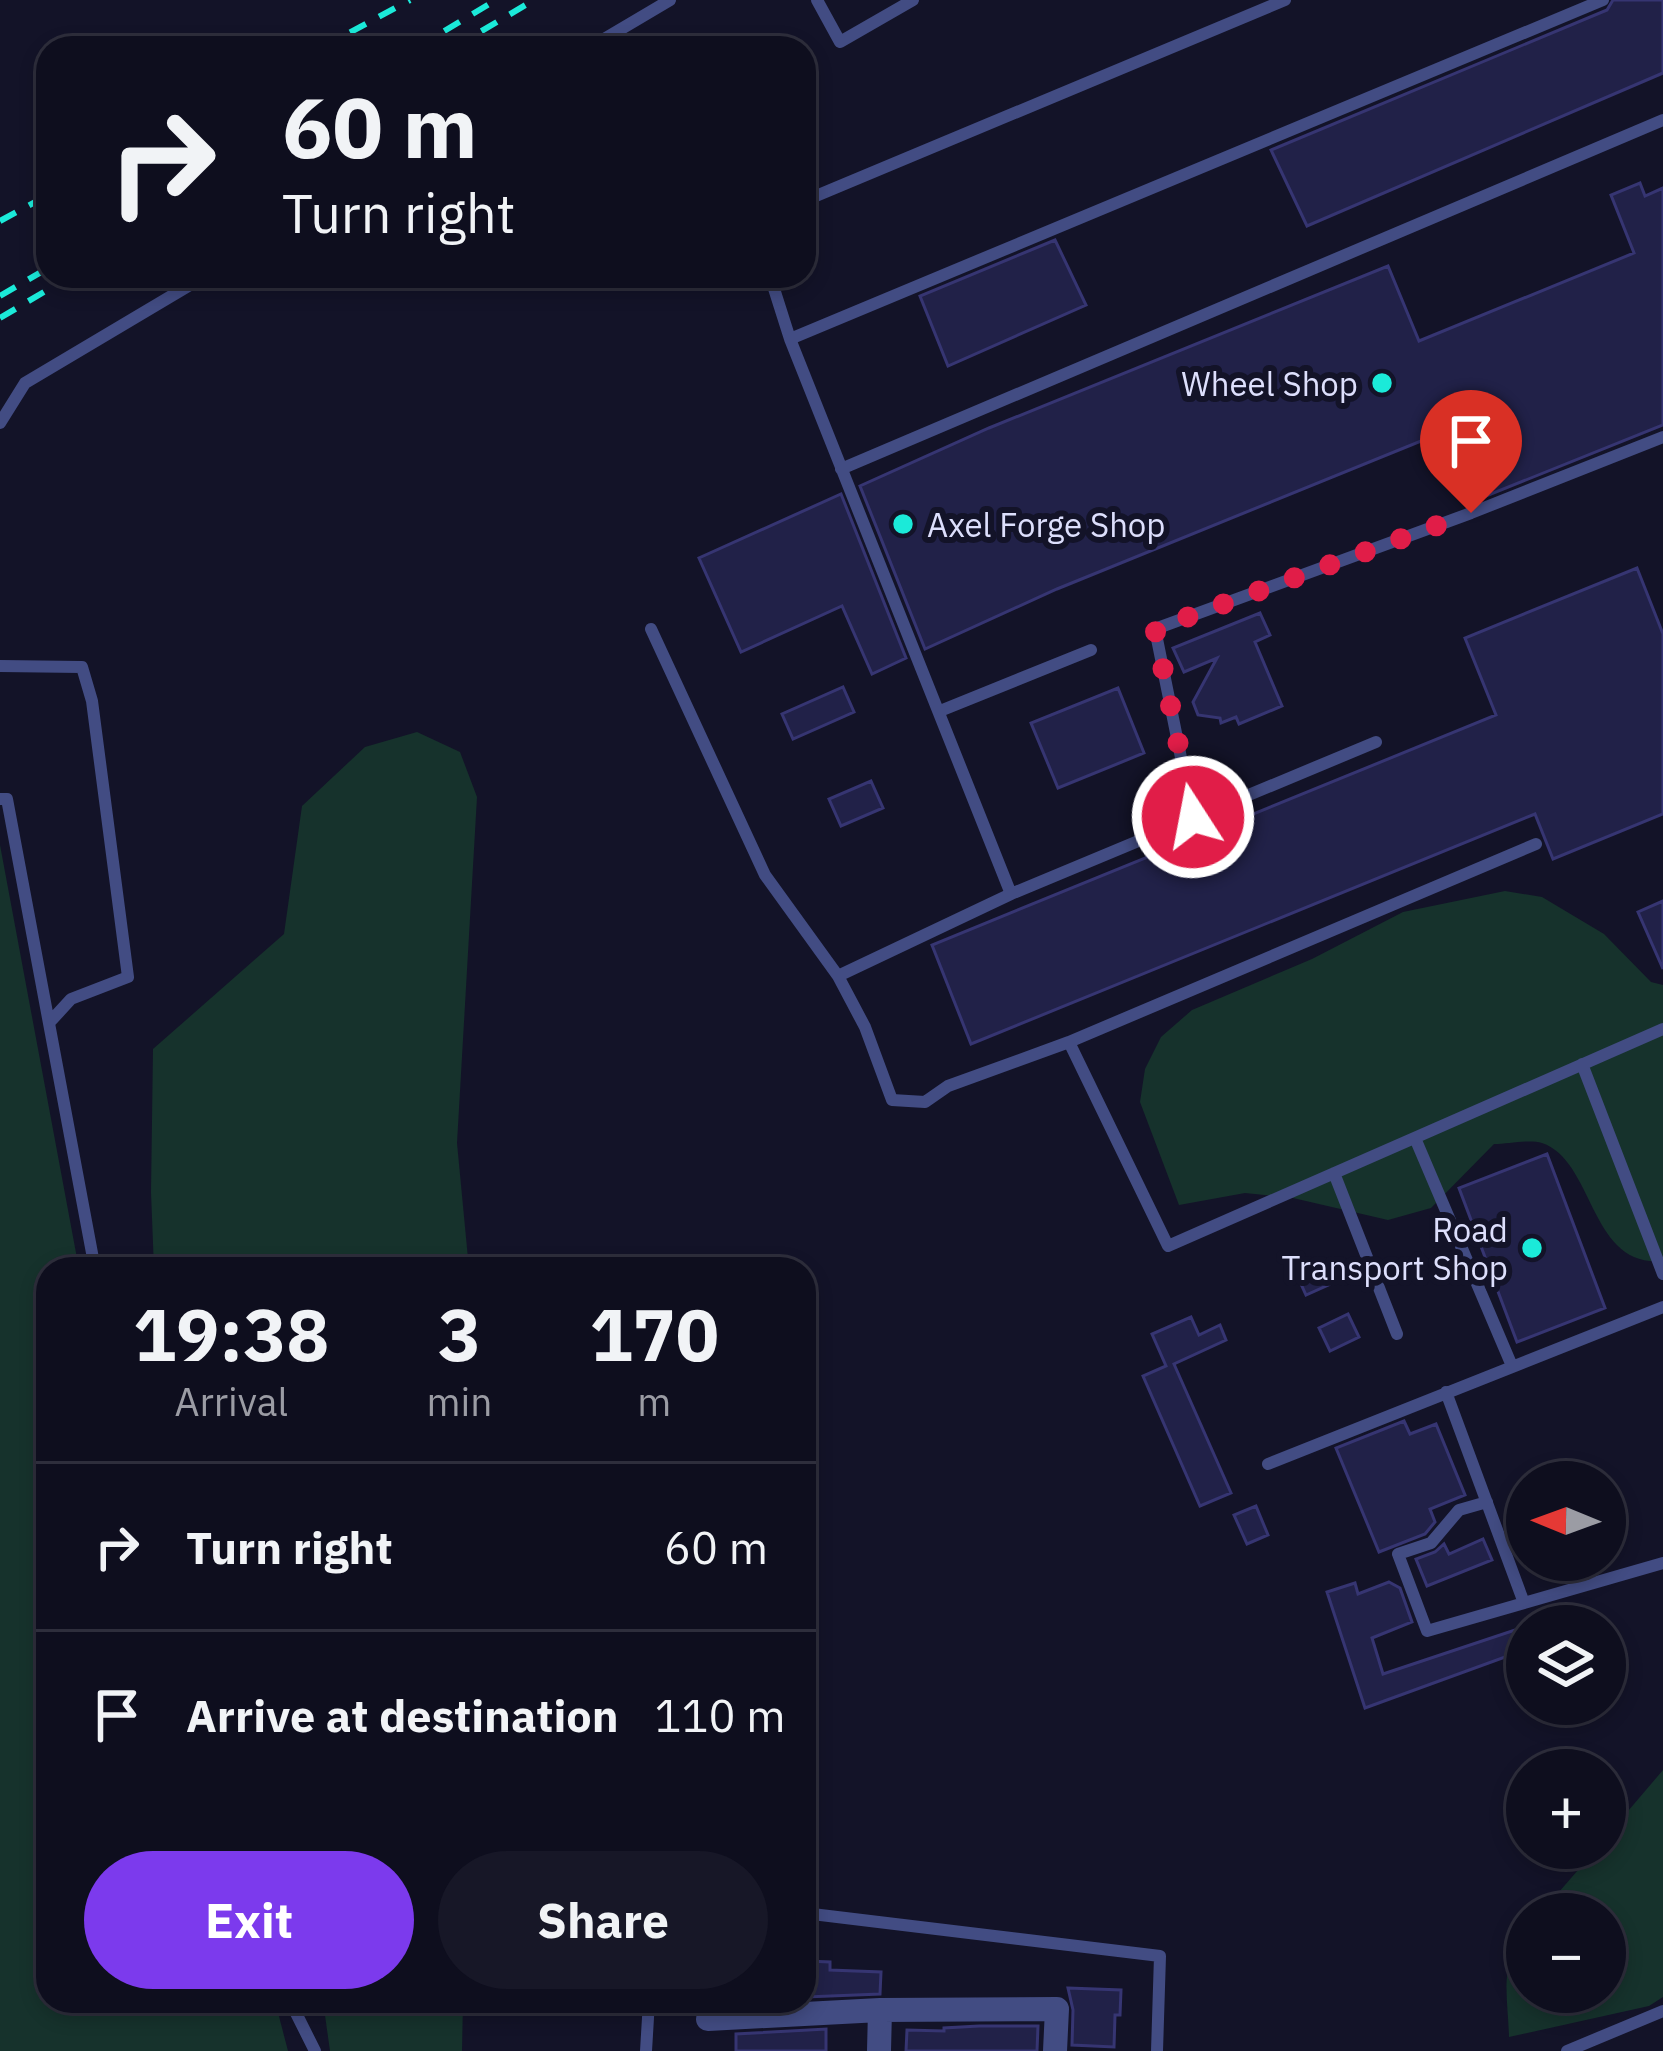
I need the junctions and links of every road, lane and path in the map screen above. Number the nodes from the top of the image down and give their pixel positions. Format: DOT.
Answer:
graph roads {
  1 [pos="670,0"];
  2 [pos="817,0"];
  3 [pos="913,0"];
  4 [pos="1285,0"];
  5 [pos="1604,0"];
  6 [pos="609,36"];
  7 [pos="1663,120"];
  8 [pos="816,195"];
  9 [pos="185,288"];
  10 [pos="774,288"];
  11 [pos="790,339"];
  12 [pos="0,423"];
  13 [pos="1663,436"];
  14 [pos="841,469"];
  15 [pos="651,628"];
  16 [pos="1091,650"];
  17 [pos="0,666"];
  18 [pos="940,711"];
  19 [pos="1376,742"];
  20 [pos="0,799"];
  21 [pos="1193,817"];
  22 [pos="1536,844"];
  23 [pos="1011,894"];
  24 [pos="838,976"];
  25 [pos="49,1023"];
  26 [pos="1663,1029"];
  27 [pos="1069,1042"];
  28 [pos="1582,1064"];
  29 [pos="1415,1138"];
  30 [pos="1334,1173"];
  31 [pos="93,1257"];
  32 [pos="1663,1274"];
  33 [pos="1663,1306"];
  34 [pos="1397,1334"];
  35 [pos="1511,1366"];
  36 [pos="1446,1392"];
  37 [pos="1268,1464"];
  38 [pos="1487,1502"];
  39 [pos="1663,1562"];
  40 [pos="1524,1603"];
  41 [pos="816,1914"];
  42 [pos="880,2011"];
  43 [pos="1663,2011"];
  44 [pos="296,2013"];
  45 [pos="648,2013"];
  46 [pos="708,2019"];
  47 [pos="315,2051"];
  48 [pos="646,2051"];
  49 [pos="879,2051"];
  50 [pos="1055,2051"];
  51 [pos="1157,2051"];
  52 [pos="1567,2051"];
  1 -- 6 [label="lane"];
  2 -- 3 [label="lane"];
  4 -- 8 [label="lane"];
  5 -- 11 [label="lane"];
  7 -- 14 [label="lane"];
  9 -- 12 [label="lane"];
  10 -- 11 [label="lane"];
  11 -- 14 [label="lane"];
  13 -- 21 [label="lane"];
  14 -- 18 [label="lane"];
  15 -- 24 [label="lane"];
  16 -- 18 [label="lane"];
  17 -- 25 [label="lane"];
  18 -- 23 [label="lane"];
  19 -- 21 [label="lane"];
  20 -- 25 [label="lane"];
  21 -- 23 [label="lane"];
  22 -- 27 [label="lane"];
  23 -- 24 [label="lane"];
  24 -- 27 [label="lane"];
  25 -- 31 [label="lane"];
  26 -- 28 [label="lane"];
  27 -- 30 [label="lane"];
  28 -- 29 [label="lane"];
  28 -- 32 [label="lane"];
  29 -- 30 [label="lane"];
  29 -- 35 [label="lane"];
  30 -- 34 [label="lane"];
  33 -- 35 [label="lane"];
  35 -- 36 [label="lane"];
  36 -- 37 [label="lane"];
  36 -- 38 [label="lane"];
  38 -- 40 [label="lane"];
  38 -- 40 [label="lane"];
  39 -- 40 [label="lane"];
  41 -- 51 [label="lane"];
  42 -- 46 [label="street"];
  42 -- 49 [label="street"];
  42 -- 50 [label="street"];
  43 -- 52 [label="lane"];
  44 -- 47 [label="lane"];
  45 -- 48 [label="lane"];
}
